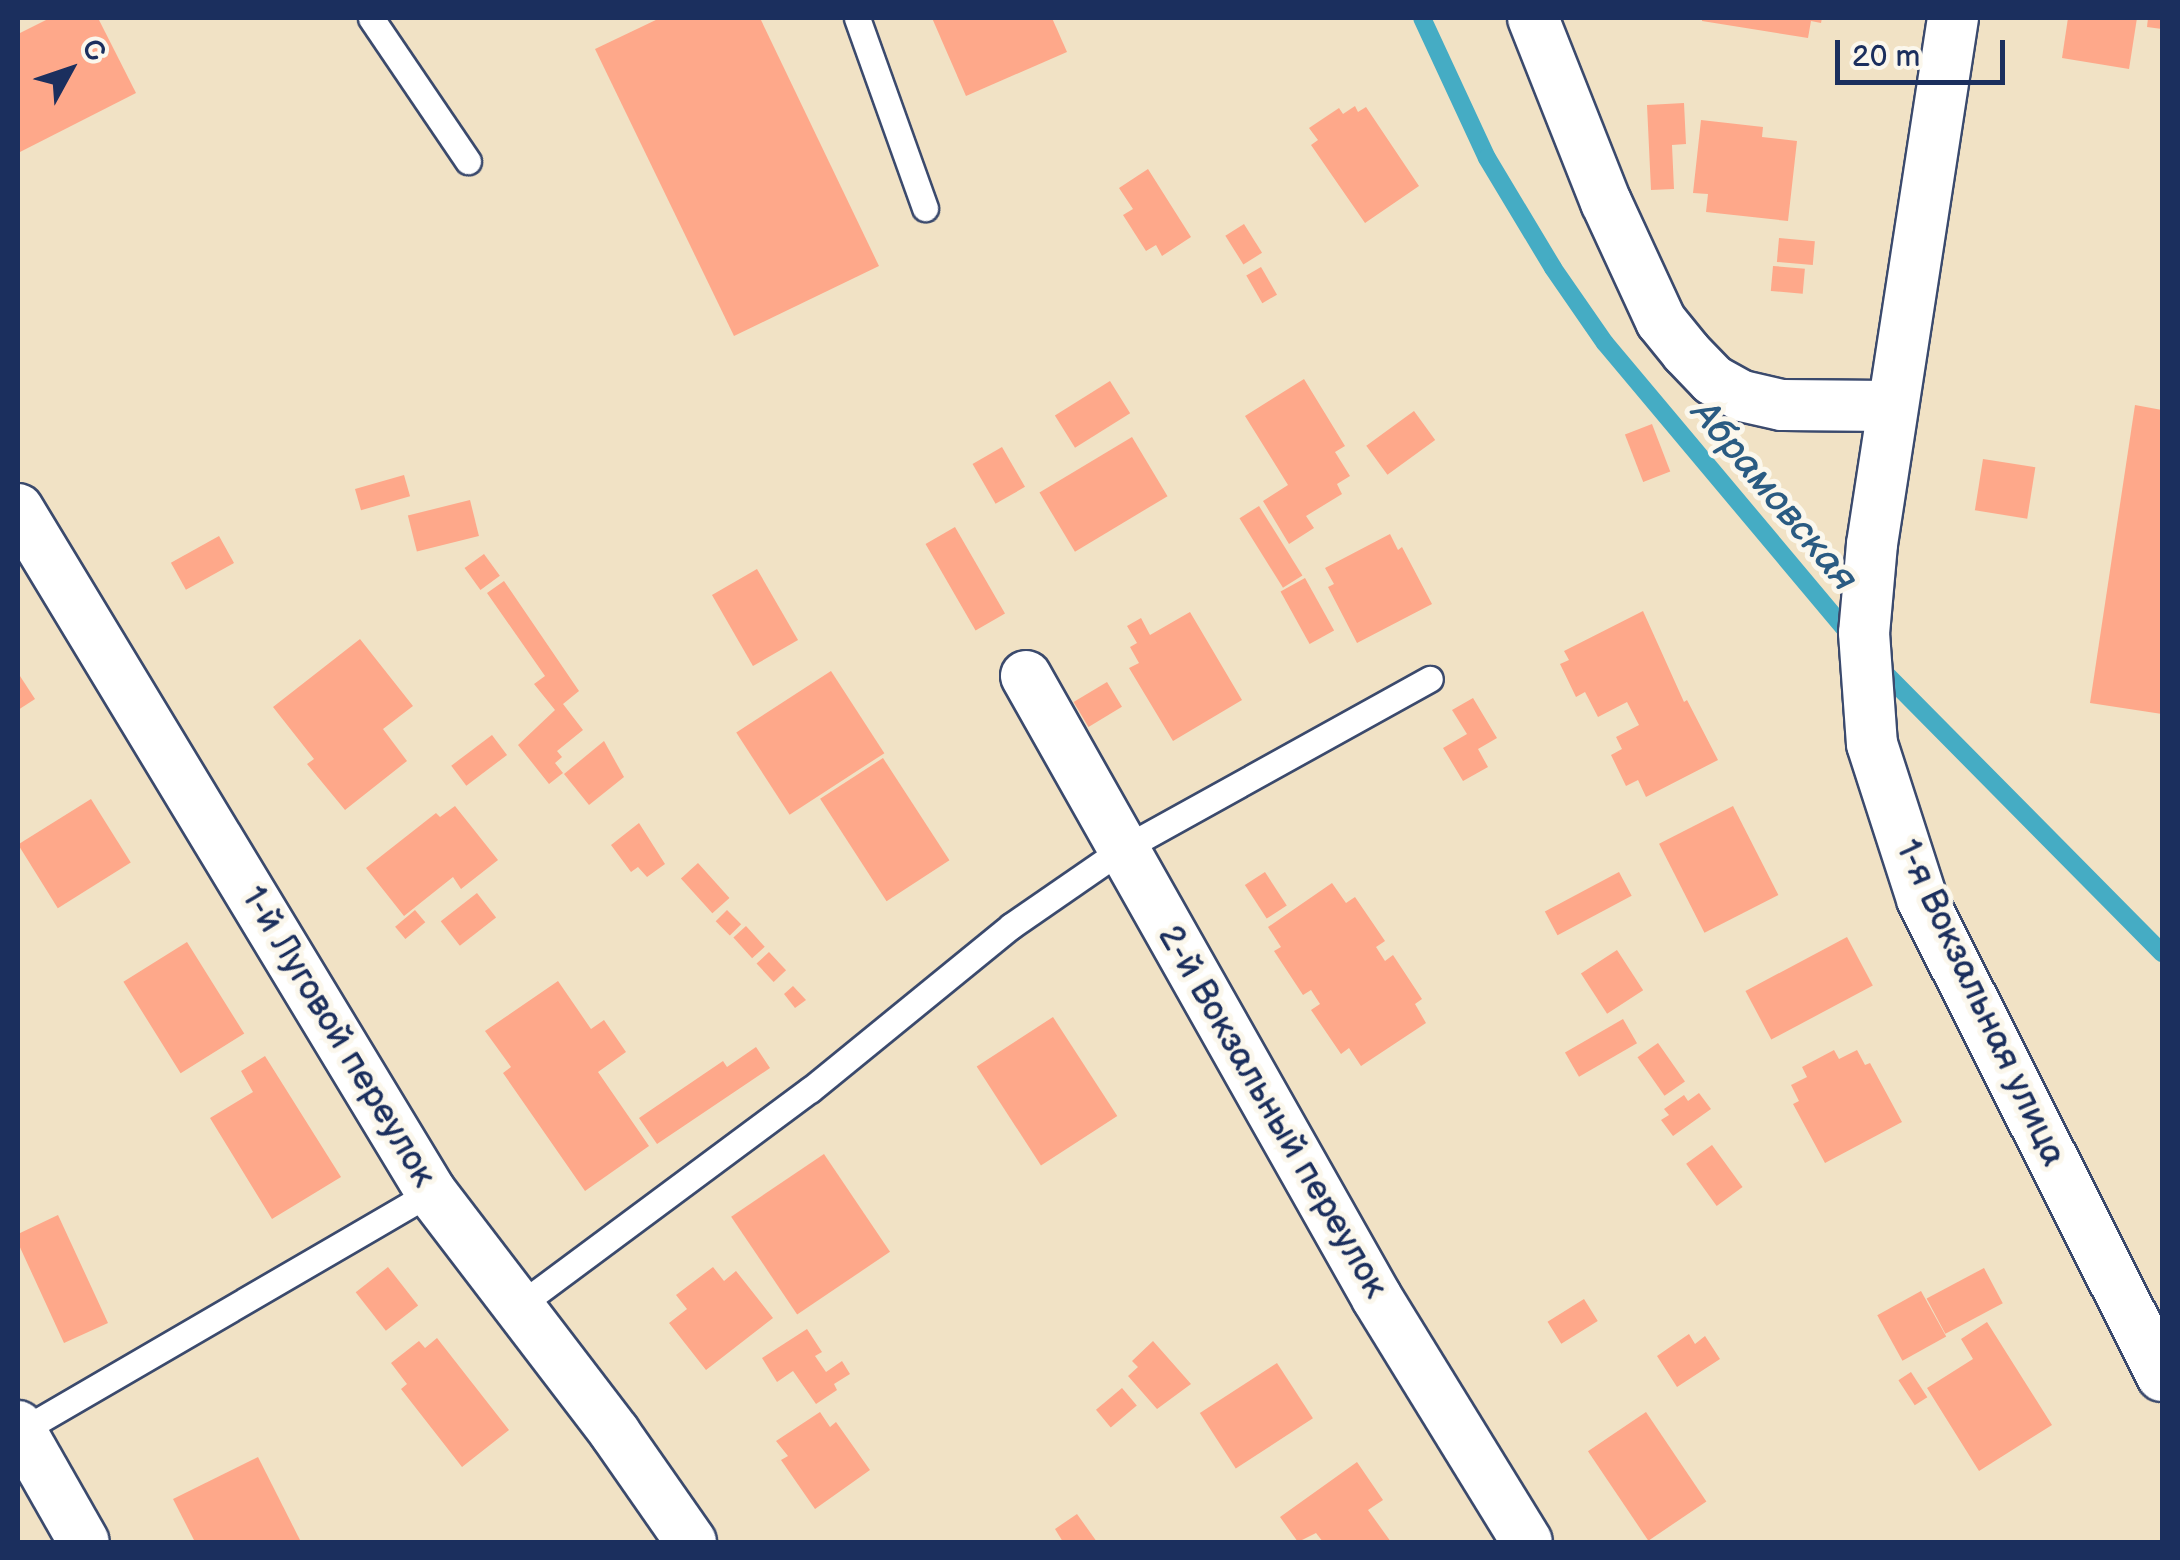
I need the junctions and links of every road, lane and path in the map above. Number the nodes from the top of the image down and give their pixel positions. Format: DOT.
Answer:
graph roads {
  1 [pos="371,18"];
  2 [pos="857,18"];
  3 [pos="1533,18"];
  4 [pos="1953,18"];
  5 [pos="468,161"];
  6 [pos="925,208"];
  7 [pos="1890,406"];
  8 [pos="18,509"];
  9 [pos="1026,676"];
  10 [pos="1430,679"];
  11 [pos="1121,850"];
  12 [pos="431,1192"];
  13 [pos="520,1305"];
  14 [pos="2162,1376"];
  15 [pos="19,1429"];
  16 [pos="84,1542"];
  17 [pos="690,1542"];
  18 [pos="1528,1542"];
  1 -- 5 [label="lane"];
  2 -- 6 [label="lane"];
  3 -- 7 [label="street"];
  4 -- 7 [label="street, 1-я Вокзальная улица"];
  7 -- 14 [label="street, 1-я Вокзальная улица"];
  8 -- 12 [label="street, 1-й Луговой переулок"];
  9 -- 11 [label="street, 2-й Вокзальный переулок"];
  10 -- 11 [label="lane"];
  11 -- 13 [label="lane"];
  11 -- 18 [label="street, 2-й Вокзальный переулок"];
  12 -- 13 [label="street, 1-й Луговой переулок"];
  12 -- 15 [label="lane"];
  13 -- 17 [label="street, 1-й Луговой переулок"];
  15 -- 16 [label="street"];
}
